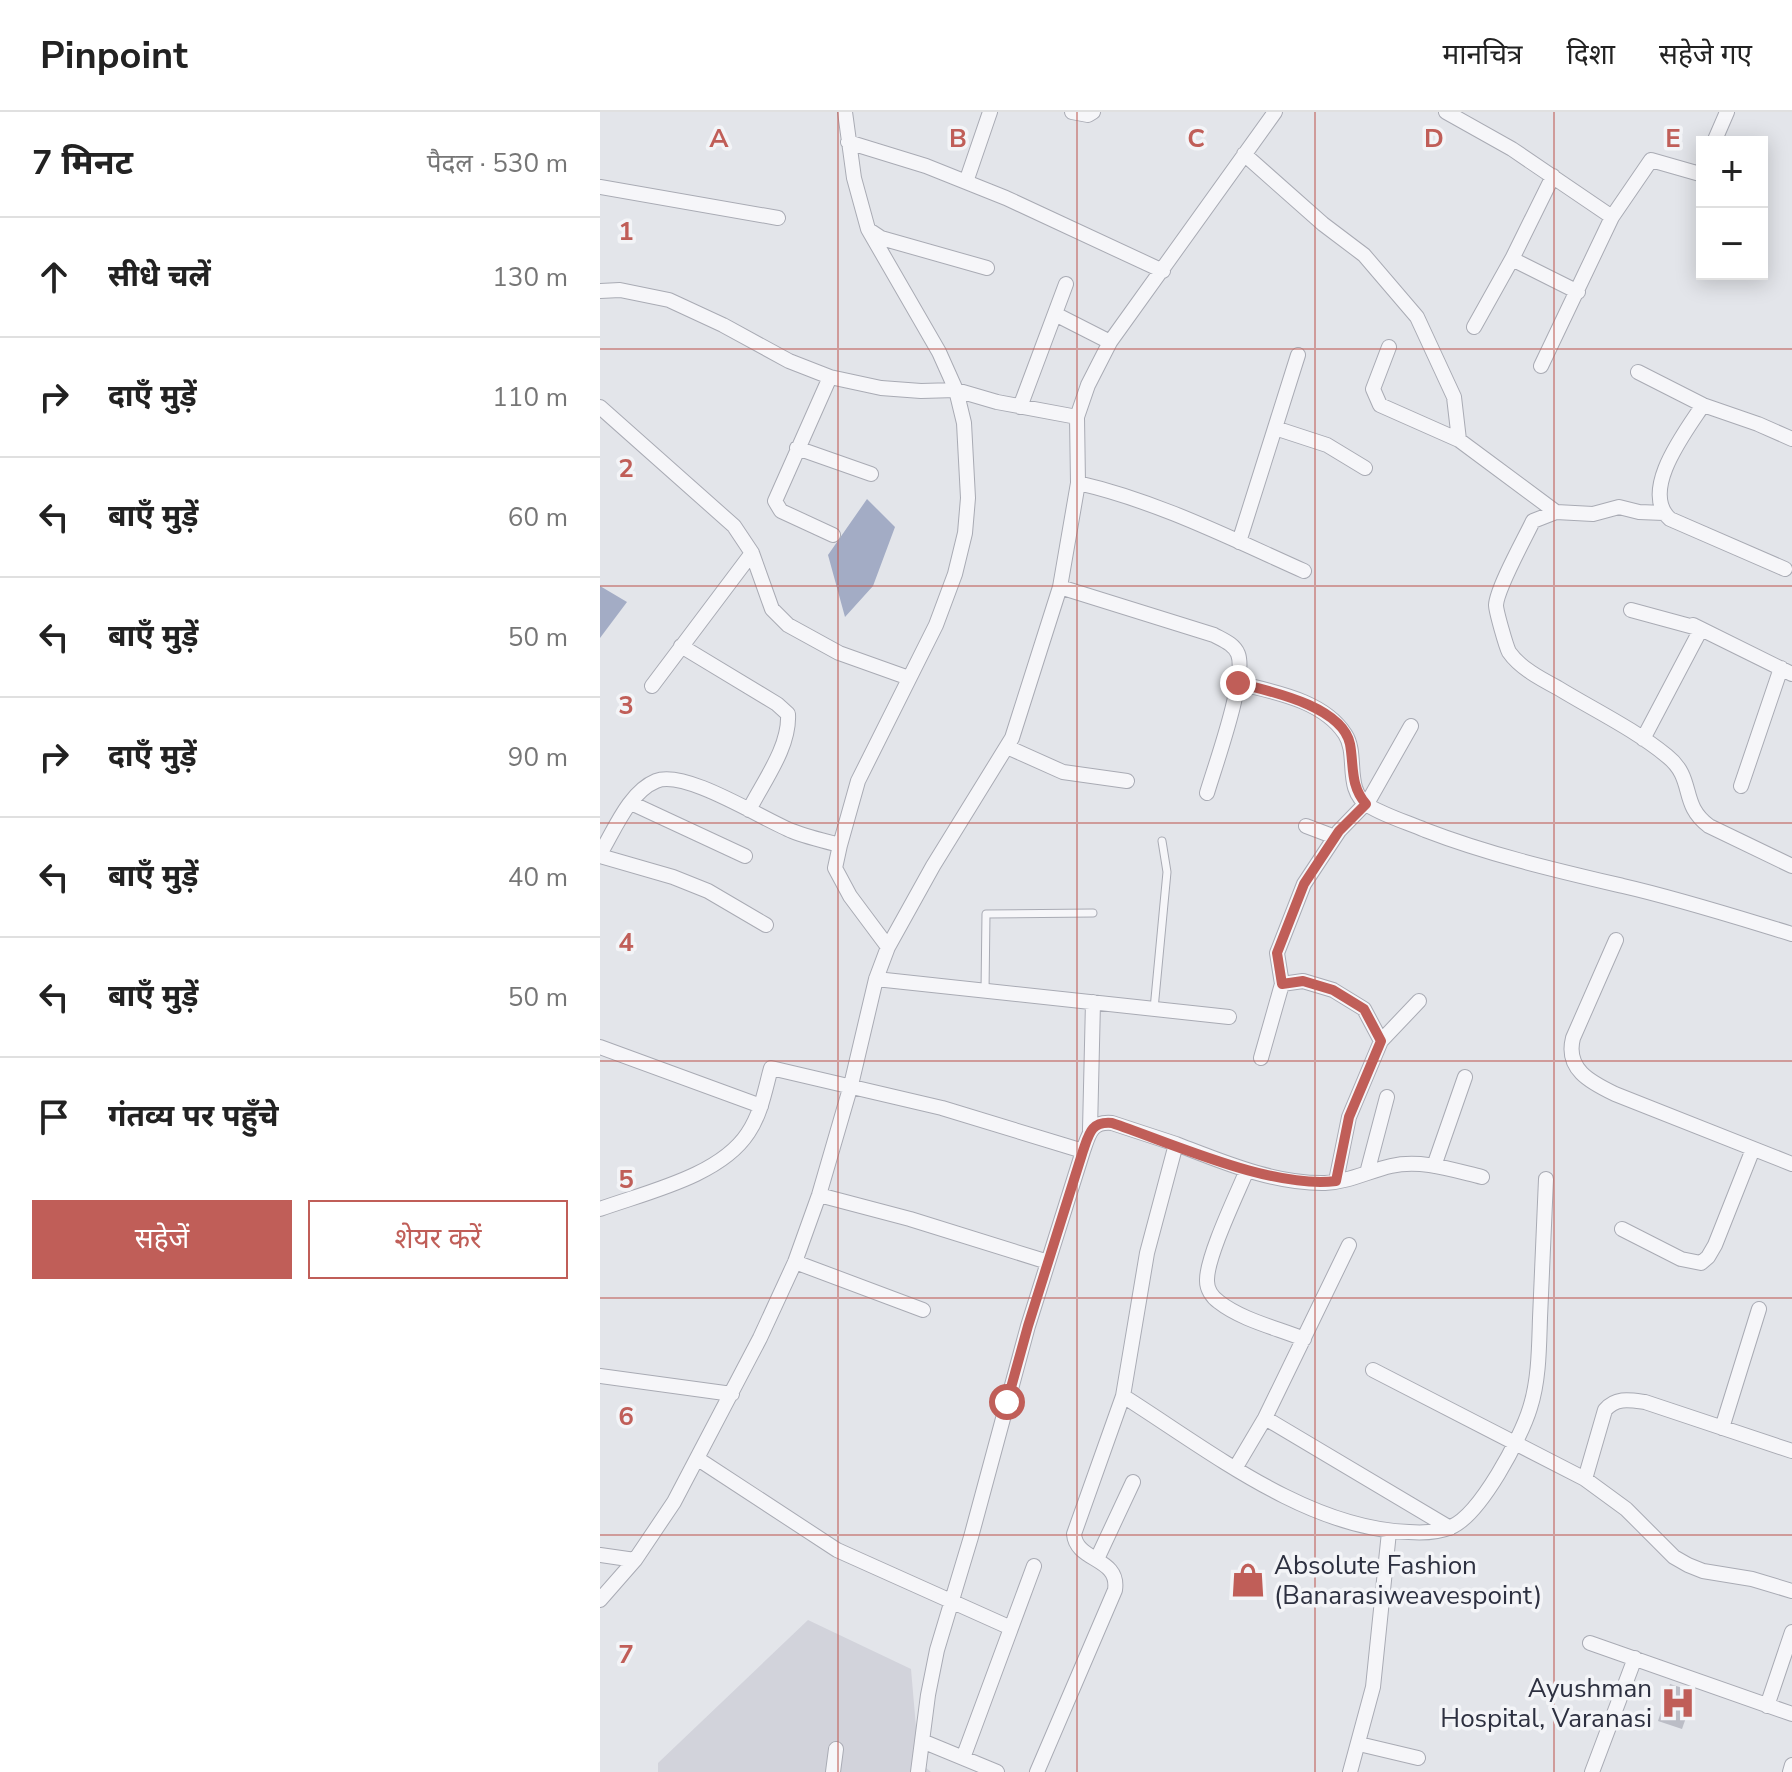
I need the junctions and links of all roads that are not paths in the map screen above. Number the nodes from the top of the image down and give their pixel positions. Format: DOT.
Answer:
graph roads {
  1 [pos="845,112"];
  2 [pos="990,112"];
  3 [pos="1072,112"];
  4 [pos="1093,112"];
  5 [pos="1275,112"];
  6 [pos="1446,112"];
  7 [pos="1727,112"];
  8 [pos="1717,136"];
  9 [pos="848,142"];
  10 [pos="1244,154"];
  11 [pos="1696,173"];
  12 [pos="1553,176"];
  13 [pos="966,182"];
  14 [pos="600,187"];
  15 [pos="1612,217"];
  16 [pos="778,218"];
  17 [pos="868,229"];
  18 [pos="1512,259"];
  19 [pos="987,268"];
  20 [pos="1163,271"];
  21 [pos="1066,284"];
  22 [pos="600,291"];
  23 [pos="1578,292"];
  24 [pos="1055,314"];
  25 [pos="1474,327"];
  26 [pos="1110,342"];
  27 [pos="1389,347"];
  28 [pos="1298,355"];
  29 [pos="1541,366"];
  30 [pos="1638,372"];
  31 [pos="830,377"];
  32 [pos="956,390"];
  33 [pos="1703,405"];
  34 [pos="600,407"];
  35 [pos="1020,407"];
  36 [pos="1077,417"];
  37 [pos="1275,428"];
  38 [pos="1792,439"];
  39 [pos="1459,440"];
  40 [pos="797,448"];
  41 [pos="1365,468"];
  42 [pos="871,474"];
  43 [pos="1078,483"];
  44 [pos="1556,512"];
  45 [pos="1664,513"];
  46 [pos="833,535"];
  47 [pos="1239,542"];
  48 [pos="752,553"];
  49 [pos="1785,569"];
  50 [pos="1304,571"];
  51 [pos="1060,587"];
  52 [pos="1660,609"];
  53 [pos="1631,610"];
  54 [pos="1701,629"];
  55 [pos="681,646"];
  56 [pos="1786,671"];
  57 [pos="909,678"];
  58 [pos="1238,683"];
  59 [pos="652,686"];
  60 [pos="1411,726"];
  61 [pos="1643,739"];
  62 [pos="1007,747"];
  63 [pos="1127,781"];
  64 [pos="1741,786"];
  65 [pos="1207,793"];
  66 [pos="631,803"];
  67 [pos="1366,804"];
  68 [pos="749,810"];
  69 [pos="1306,826"];
  70 [pos="1335,837"];
  71 [pos="1162,841"];
  72 [pos="840,845"];
  73 [pos="600,855"];
  74 [pos="745,856"];
  75 [pos="1792,866"];
  76 [pos="1093,913"];
  77 [pos="766,925"];
  78 [pos="1792,934"];
  79 [pos="1616,940"];
  80 [pos="888,947"];
  81 [pos="876,979"];
  82 [pos="1282,984"];
  83 [pos="985,991"];
  84 [pos="1419,1001"];
  85 [pos="1093,1002"];
  86 [pos="1154,1009"];
  87 [pos="1229,1017"];
  88 [pos="1381,1041"];
  89 [pos="600,1047"];
  90 [pos="1261,1058"];
  91 [pos="1465,1077"];
  92 [pos="851,1085"];
  93 [pos="1387,1097"];
  94 [pos="761,1106"];
  95 [pos="1090,1130"];
  96 [pos="1176,1144"];
  97 [pos="1753,1149"];
  98 [pos="1083,1151"];
  99 [pos="1792,1164"];
  100 [pos="1434,1166"];
  101 [pos="1247,1170"];
  102 [pos="1367,1173"];
  103 [pos="1482,1177"];
  104 [pos="1546,1179"];
  105 [pos="1336,1181"];
  106 [pos="819,1195"];
  107 [pos="600,1209"];
  108 [pos="1622,1229"];
  109 [pos="1349,1245"];
  110 [pos="795,1262"];
  111 [pos="1048,1262"];
  112 [pos="1759,1309"];
  113 [pos="923,1310"];
  114 [pos="1304,1339"];
  115 [pos="1373,1370"];
  116 [pos="600,1376"];
  117 [pos="732,1394"];
  118 [pos="1123,1396"];
  119 [pos="1265,1418"];
  120 [pos="1722,1428"];
  121 [pos="1514,1444"];
  122 [pos="1792,1451"];
  123 [pos="698,1459"];
  124 [pos="1236,1467"];
  125 [pos="1585,1479"];
  126 [pos="1133,1482"];
  127 [pos="1450,1528"];
  128 [pos="1389,1532"];
  129 [pos="600,1555"];
  130 [pos="1097,1559"];
  131 [pos="635,1560"];
  132 [pos="1034,1566"];
  133 [pos="1792,1591"];
  134 [pos="600,1600"];
  135 [pos="952,1602"];
  136 [pos="1011,1628"];
  137 [pos="1792,1632"];
  138 [pos="1590,1643"];
  139 [pos="1635,1658"];
  140 [pos="1767,1706"];
  141 [pos="1792,1714"];
  142 [pos="922,1741"];
  143 [pos="1359,1744"];
  144 [pos="836,1749"];
  145 [pos="963,1758"];
  146 [pos="1418,1758"];
  147 [pos="1792,1765"];
  148 [pos="833,1772"];
  149 [pos="918,1772"];
  150 [pos="997,1772"];
  151 [pos="1037,1772"];
  152 [pos="1350,1772"];
  153 [pos="1592,1772"];
  154 [pos="1790,1772"];
  1 -- 9 [label="street"];
  2 -- 13 [label="street"];
  3 -- 4 [label="street"];
  5 -- 10 [label="street"];
  6 -- 12 [label="street"];
  7 -- 8 [label="street"];
  9 -- 13 [label="street"];
  9 -- 17 [label="street"];
  10 -- 20 [label="street"];
  10 -- 39 [label="street"];
  11 -- 15 [label="street"];
  12 -- 15 [label="street"];
  12 -- 18 [label="street"];
  13 -- 20 [label="street"];
  14 -- 16 [label="street"];
  15 -- 23 [label="street"];
  17 -- 19 [label="street"];
  17 -- 32 [label="street"];
  18 -- 23 [label="street"];
  18 -- 25 [label="street"];
  20 -- 26 [label="street"];
  21 -- 24 [label="street"];
  22 -- 31 [label="street"];
  23 -- 29 [label="street"];
  24 -- 26 [label="street"];
  24 -- 35 [label="street"];
  26 -- 36 [label="street"];
  27 -- 39 [label="street"];
  28 -- 37 [label="street"];
  30 -- 33 [label="street"];
  31 -- 32 [label="street"];
  31 -- 40 [label="street"];
  32 -- 35 [label="street"];
  32 -- 57 [label="street"];
  33 -- 38 [label="street"];
  33 -- 45 [label="street"];
  34 -- 48 [label="street"];
  35 -- 36 [label="street"];
  36 -- 43 [label="street"];
  37 -- 41 [label="street"];
  37 -- 47 [label="street"];
  39 -- 44 [label="street"];
  40 -- 42 [label="street"];
  40 -- 46 [label="street"];
  43 -- 47 [label="street"];
  43 -- 51 [label="street"];
  44 -- 45 [label="street"];
  44 -- 61 [label="street"];
  45 -- 49 [label="street"];
  47 -- 50 [label="street"];
  48 -- 55 [label="street"];
  48 -- 57 [label="street"];
  51 -- 58 [label="street"];
  51 -- 62 [label="street"];
  52 -- 54 [label="street"];
  53 -- 54 [label="street"];
  54 -- 56 [label="street"];
  54 -- 61 [label="street"];
  55 -- 59 [label="street"];
  55 -- 68 [label="street"];
  56 -- 64 [label="street"];
  57 -- 72 [label="street"];
  58 -- 65 [label="street"];
  58 -- 67 [label="street"];
  60 -- 67 [label="street"];
  61 -- 75 [label="street"];
  62 -- 63 [label="street"];
  62 -- 80 [label="street"];
  66 -- 68 [label="street"];
  66 -- 73 [label="street"];
  66 -- 74 [label="street"];
  67 -- 70 [label="street"];
  67 -- 78 [label="street"];
  68 -- 72 [label="street"];
  69 -- 70 [label="street"];
  70 -- 82 [label="street"];
  71 -- 86 [label="lane"];
  72 -- 80 [label="street"];
  73 -- 77 [label="street"];
  76 -- 83 [label="lane"];
  79 -- 97 [label="street"];
  80 -- 81 [label="street"];
  81 -- 83 [label="street"];
  81 -- 92 [label="street"];
  82 -- 88 [label="street"];
  82 -- 90 [label="street"];
  83 -- 85 [label="street"];
  84 -- 88 [label="street"];
  85 -- 86 [label="street"];
  85 -- 95 [label="street"];
  86 -- 87 [label="street"];
  88 -- 105 [label="street"];
  89 -- 94 [label="street"];
  91 -- 100 [label="street"];
  92 -- 94 [label="street"];
  92 -- 98 [label="street"];
  92 -- 106 [label="street"];
  93 -- 102 [label="street"];
  94 -- 107 [label="street"];
  95 -- 96 [label="street"];
  95 -- 98 [label="street"];
  96 -- 101 [label="street"];
  96 -- 118 [label="street"];
  97 -- 99 [label="street"];
  97 -- 108 [label="street"];
  98 -- 111 [label="street"];
  100 -- 102 [label="street"];
  100 -- 103 [label="street"];
  101 -- 105 [label="street"];
  101 -- 114 [label="street"];
  102 -- 105 [label="street"];
  104 -- 121 [label="street"];
  106 -- 110 [label="street"];
  106 -- 111 [label="street"];
  109 -- 114 [label="street"];
  110 -- 113 [label="street"];
  110 -- 117 [label="street"];
  111 -- 135 [label="street"];
  112 -- 120 [label="street"];
  114 -- 119 [label="street"];
  115 -- 121 [label="street"];
  116 -- 117 [label="street"];
  117 -- 123 [label="street"];
  118 -- 124 [label="street"];
  118 -- 130 [label="street"];
  119 -- 124 [label="street"];
  119 -- 127 [label="street"];
  120 -- 122 [label="street"];
  120 -- 125 [label="street"];
  121 -- 125 [label="street"];
  121 -- 127 [label="street"];
  123 -- 131 [label="street"];
  123 -- 135 [label="street"];
  124 -- 128 [label="street"];
  125 -- 133 [label="street"];
  126 -- 130 [label="street"];
  127 -- 128 [label="street"];
  128 -- 143 [label="street"];
  129 -- 131 [label="street"];
  130 -- 151 [label="street"];
  131 -- 134 [label="street"];
  132 -- 136 [label="street"];
  135 -- 136 [label="street"];
  135 -- 142 [label="street"];
  136 -- 145 [label="street"];
  137 -- 140 [label="street"];
  138 -- 139 [label="street"];
  139 -- 140 [label="street"];
  139 -- 153 [label="street"];
  140 -- 141 [label="street"];
  142 -- 145 [label="street"];
  142 -- 149 [label="street"];
  143 -- 146 [label="street"];
  143 -- 152 [label="street"];
  144 -- 148 [label="street"];
  145 -- 150 [label="street"];
  147 -- 154 [label="street"];
}
